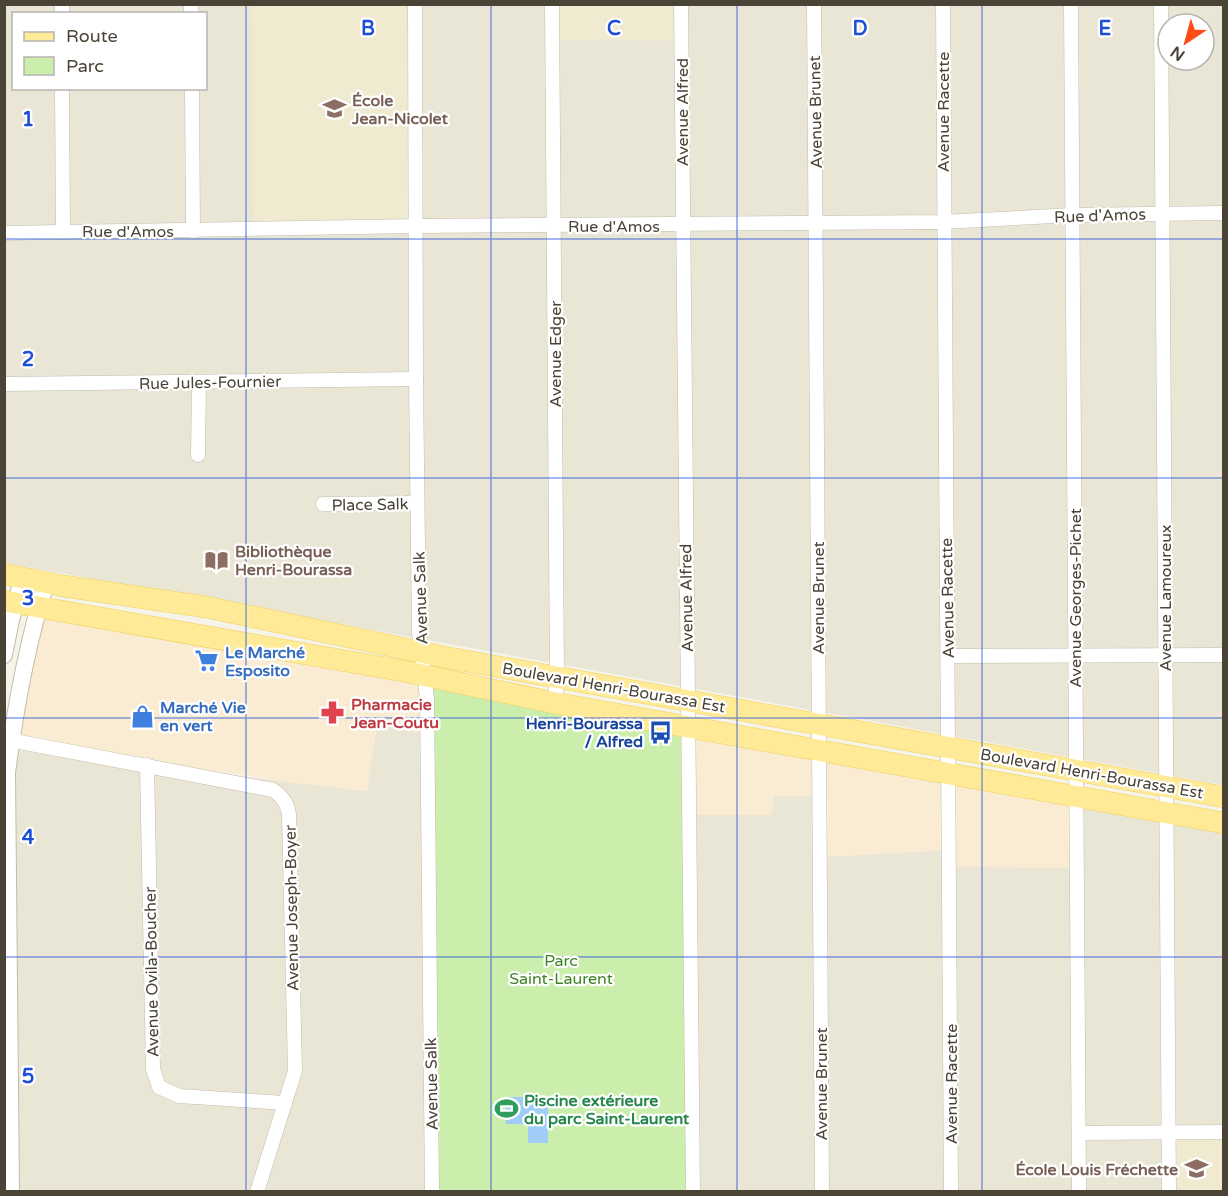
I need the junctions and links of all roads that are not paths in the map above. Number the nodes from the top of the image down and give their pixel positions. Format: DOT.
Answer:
graph roads {
  1 [pos="415,4"];
  2 [pos="552,4"];
  3 [pos="681,4"];
  4 [pos="814,4"];
  5 [pos="943,4"];
  6 [pos="1071,4"];
  7 [pos="1161,4"];
  8 [pos="62,90"];
  9 [pos="192,90"];
  10 [pos="1162,213"];
  11 [pos="1224,213"];
  12 [pos="1072,215"];
  13 [pos="943,222"];
  14 [pos="816,224"];
  15 [pos="416,226"];
  16 [pos="554,226"];
  17 [pos="683,226"];
  18 [pos="193,231"];
  19 [pos="63,232"];
  20 [pos="4,233"];
  21 [pos="416,379"];
  22 [pos="199,383"];
  23 [pos="4,384"];
  24 [pos="198,455"];
  25 [pos="417,503"];
  26 [pos="323,504"];
  27 [pos="14,576"];
  28 [pos="46,583"];
  29 [pos="10,602"];
  30 [pos="38,608"];
  31 [pos="422,652"];
  32 [pos="4,655"];
  33 [pos="1165,655"];
  34 [pos="1224,655"];
  35 [pos="948,656"];
  36 [pos="1075,657"];
  37 [pos="424,675"];
  38 [pos="557,677"];
  39 [pos="688,701"];
  40 [pos="555,703"];
  41 [pos="819,724"];
  42 [pos="689,727"];
  43 [pos="8,740"];
  44 [pos="948,747"];
  45 [pos="819,751"];
  46 [pos="147,765"];
  47 [pos="1076,770"];
  48 [pos="6,773"];
  49 [pos="949,774"];
  50 [pos="1167,786"];
  51 [pos="1077,796"];
  52 [pos="1224,797"];
  53 [pos="1167,813"];
  54 [pos="1224,823"];
  55 [pos="7,912"];
  56 [pos="7,1054"];
  57 [pos="285,1103"];
  58 [pos="1168,1132"];
  59 [pos="1224,1132"];
  60 [pos="1079,1133"];
  61 [pos="11,1191"];
  62 [pos="257,1191"];
  63 [pos="432,1191"];
  64 [pos="693,1191"];
  65 [pos="822,1191"];
  66 [pos="951,1191"];
  67 [pos="1079,1191"];
  68 [pos="1168,1191"];
  1 -- 15 [label="street, Avenue Salk"];
  2 -- 16 [label="street, Avenue Edger"];
  3 -- 17 [label="street, Avenue Alfred"];
  4 -- 14 [label="street, Avenue Brunet"];
  5 -- 13 [label="street, Avenue Racette"];
  6 -- 12 [label="street, Avenue Georges-Pichet"];
  7 -- 10 [label="street, Avenue Lamoureux"];
  8 -- 19 [label="street"];
  9 -- 18 [label="street"];
  10 -- 11 [label="street, Rue d'Amos"];
  10 -- 12 [label="street, Rue d'Amos"];
  10 -- 33 [label="street, Avenue Lamoureux"];
  12 -- 13 [label="street, Rue d'Amos"];
  12 -- 36 [label="street, Avenue Georges-Pichet"];
  13 -- 14 [label="street, Rue d'Amos"];
  13 -- 35 [label="street, Avenue Racette"];
  14 -- 17 [label="street, Rue d'Amos"];
  14 -- 41 [label="street, Avenue Brunet"];
  15 -- 16 [label="street, Rue d'Amos"];
  15 -- 18 [label="street, Rue d'Amos"];
  15 -- 21 [label="street, Avenue Salk"];
  16 -- 17 [label="street, Rue d'Amos"];
  16 -- 38 [label="street, Avenue Edger"];
  17 -- 39 [label="street, Avenue Alfred"];
  18 -- 19 [label="street, Rue d'Amos"];
  19 -- 20 [label="street, Rue d'Amos"];
  21 -- 22 [label="street, Rue Jules-Fournier"];
  21 -- 25 [label="street, Avenue Salk"];
  22 -- 23 [label="street, Rue Jules-Fournier"];
  22 -- 24 [label="street"];
  25 -- 26 [label="street, Place Salk"];
  25 -- 31 [label="street, Avenue Salk"];
  27 -- 28 [label="main road, Boulevard Henri-Bourassa Est"];
  27 -- 29 [label="street"];
  28 -- 30 [label="street"];
  28 -- 31 [label="main road, Boulevard Henri-Bourassa Est"];
  29 -- 30 [label="main road, Boulevard Henri-Bourassa Est"];
  29 -- 32 [label="street"];
  30 -- 37 [label="main road, Boulevard Henri-Bourassa Est"];
  30 -- 43 [label="street"];
  31 -- 37 [label="street, Avenue Salk"];
  31 -- 38 [label="main road, Boulevard Henri-Bourassa Est"];
  33 -- 34 [label="street"];
  33 -- 36 [label="street"];
  33 -- 50 [label="street, Avenue Lamoureux"];
  35 -- 36 [label="street"];
  35 -- 44 [label="street, Avenue Racette"];
  36 -- 47 [label="street, Avenue Georges-Pichet"];
  37 -- 40 [label="main road, Boulevard Henri-Bourassa Est"];
  37 -- 63 [label="street, Avenue Salk"];
  38 -- 39 [label="main road, Boulevard Henri-Bourassa Est"];
  38 -- 40 [label="street, Avenue Edger"];
  39 -- 41 [label="main road, Boulevard Henri-Bourassa Est"];
  39 -- 42 [label="street, Avenue Alfred"];
  40 -- 42 [label="main road, Boulevard Henri-Bourassa Est"];
  41 -- 44 [label="main road, Boulevard Henri-Bourassa Est"];
  41 -- 45 [label="street, Avenue Brunet"];
  42 -- 45 [label="main road, Boulevard Henri-Bourassa Est"];
  42 -- 64 [label="street, Avenue Alfred"];
  43 -- 46 [label="street, Avenue Joseph-Boyer"];
  43 -- 48 [label="street"];
  44 -- 47 [label="main road, Boulevard Henri-Bourassa Est"];
  44 -- 49 [label="street, Avenue Racette"];
  45 -- 49 [label="main road, Boulevard Henri-Bourassa Est"];
  45 -- 65 [label="street, Avenue Brunet"];
  46 -- 57 [label="street, Avenue Joseph-Boyer"];
  46 -- 57 [label="street, Avenue Ovila-Boucher"];
  47 -- 50 [label="main road, Boulevard Henri-Bourassa Est"];
  47 -- 51 [label="street, Avenue Georges-Pichet"];
  48 -- 55 [label="street"];
  49 -- 51 [label="main road, Boulevard Henri-Bourassa Est"];
  49 -- 66 [label="street, Avenue Racette"];
  50 -- 52 [label="main road, Boulevard Henri-Bourassa Est"];
  50 -- 53 [label="street, Avenue Lamoureux"];
  51 -- 53 [label="main road, Boulevard Henri-Bourassa Est"];
  51 -- 60 [label="street, Avenue Georges-Pichet"];
  53 -- 54 [label="main road, Boulevard Henri-Bourassa Est"];
  53 -- 58 [label="street, Avenue Lamoureux"];
  55 -- 56 [label="street"];
  56 -- 61 [label="street"];
  57 -- 62 [label="street, Avenue Joseph-Boyer"];
  58 -- 59 [label="street"];
  58 -- 60 [label="street"];
  58 -- 68 [label="street, Avenue Lamoureux"];
  60 -- 67 [label="street, Avenue Georges-Pichet"];
}
